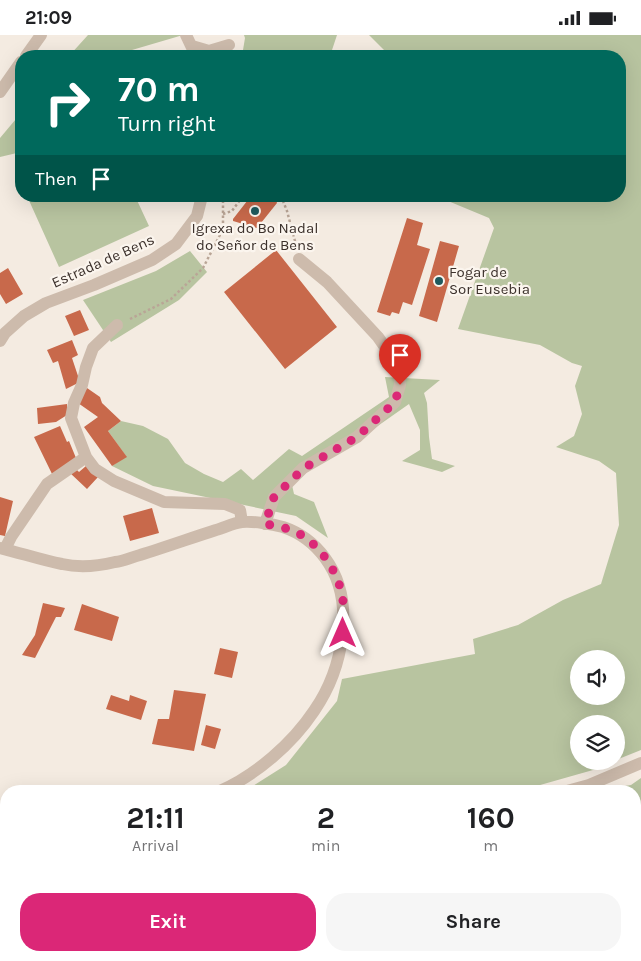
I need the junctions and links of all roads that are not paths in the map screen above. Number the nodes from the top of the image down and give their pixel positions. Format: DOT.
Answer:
graph roads {
  1 [pos="41,35"];
  2 [pos="229,45"];
  3 [pos="191,46"];
  4 [pos="30,50"];
  5 [pos="205,50"];
  6 [pos="212,50"];
  7 [pos="15,71"];
  8 [pos="0,92"];
  9 [pos="201,202"];
  10 [pos="300,259"];
  11 [pos="117,325"];
  12 [pos="0,341"];
  13 [pos="86,457"];
  14 [pos="242,522"];
  15 [pos="265,524"];
  16 [pos="2,548"];
  17 [pos="641,763"];
  18 [pos="233,785"];
  19 [pos="589,785"];
  1 -- 4 [label="street"];
  2 -- 6 [label="street"];
  3 -- 5 [label="street"];
  7 -- 8 [label="street"];
  9 -- 12 [label="street, Estrada de Bens"];
  10 -- 15 [label="street"];
  11 -- 13 [label="street"];
  13 -- 14 [label="street"];
  13 -- 16 [label="street"];
  14 -- 15 [label="street"];
  14 -- 16 [label="street"];
  15 -- 18 [label="street"];
  17 -- 19 [label="street"];
}
